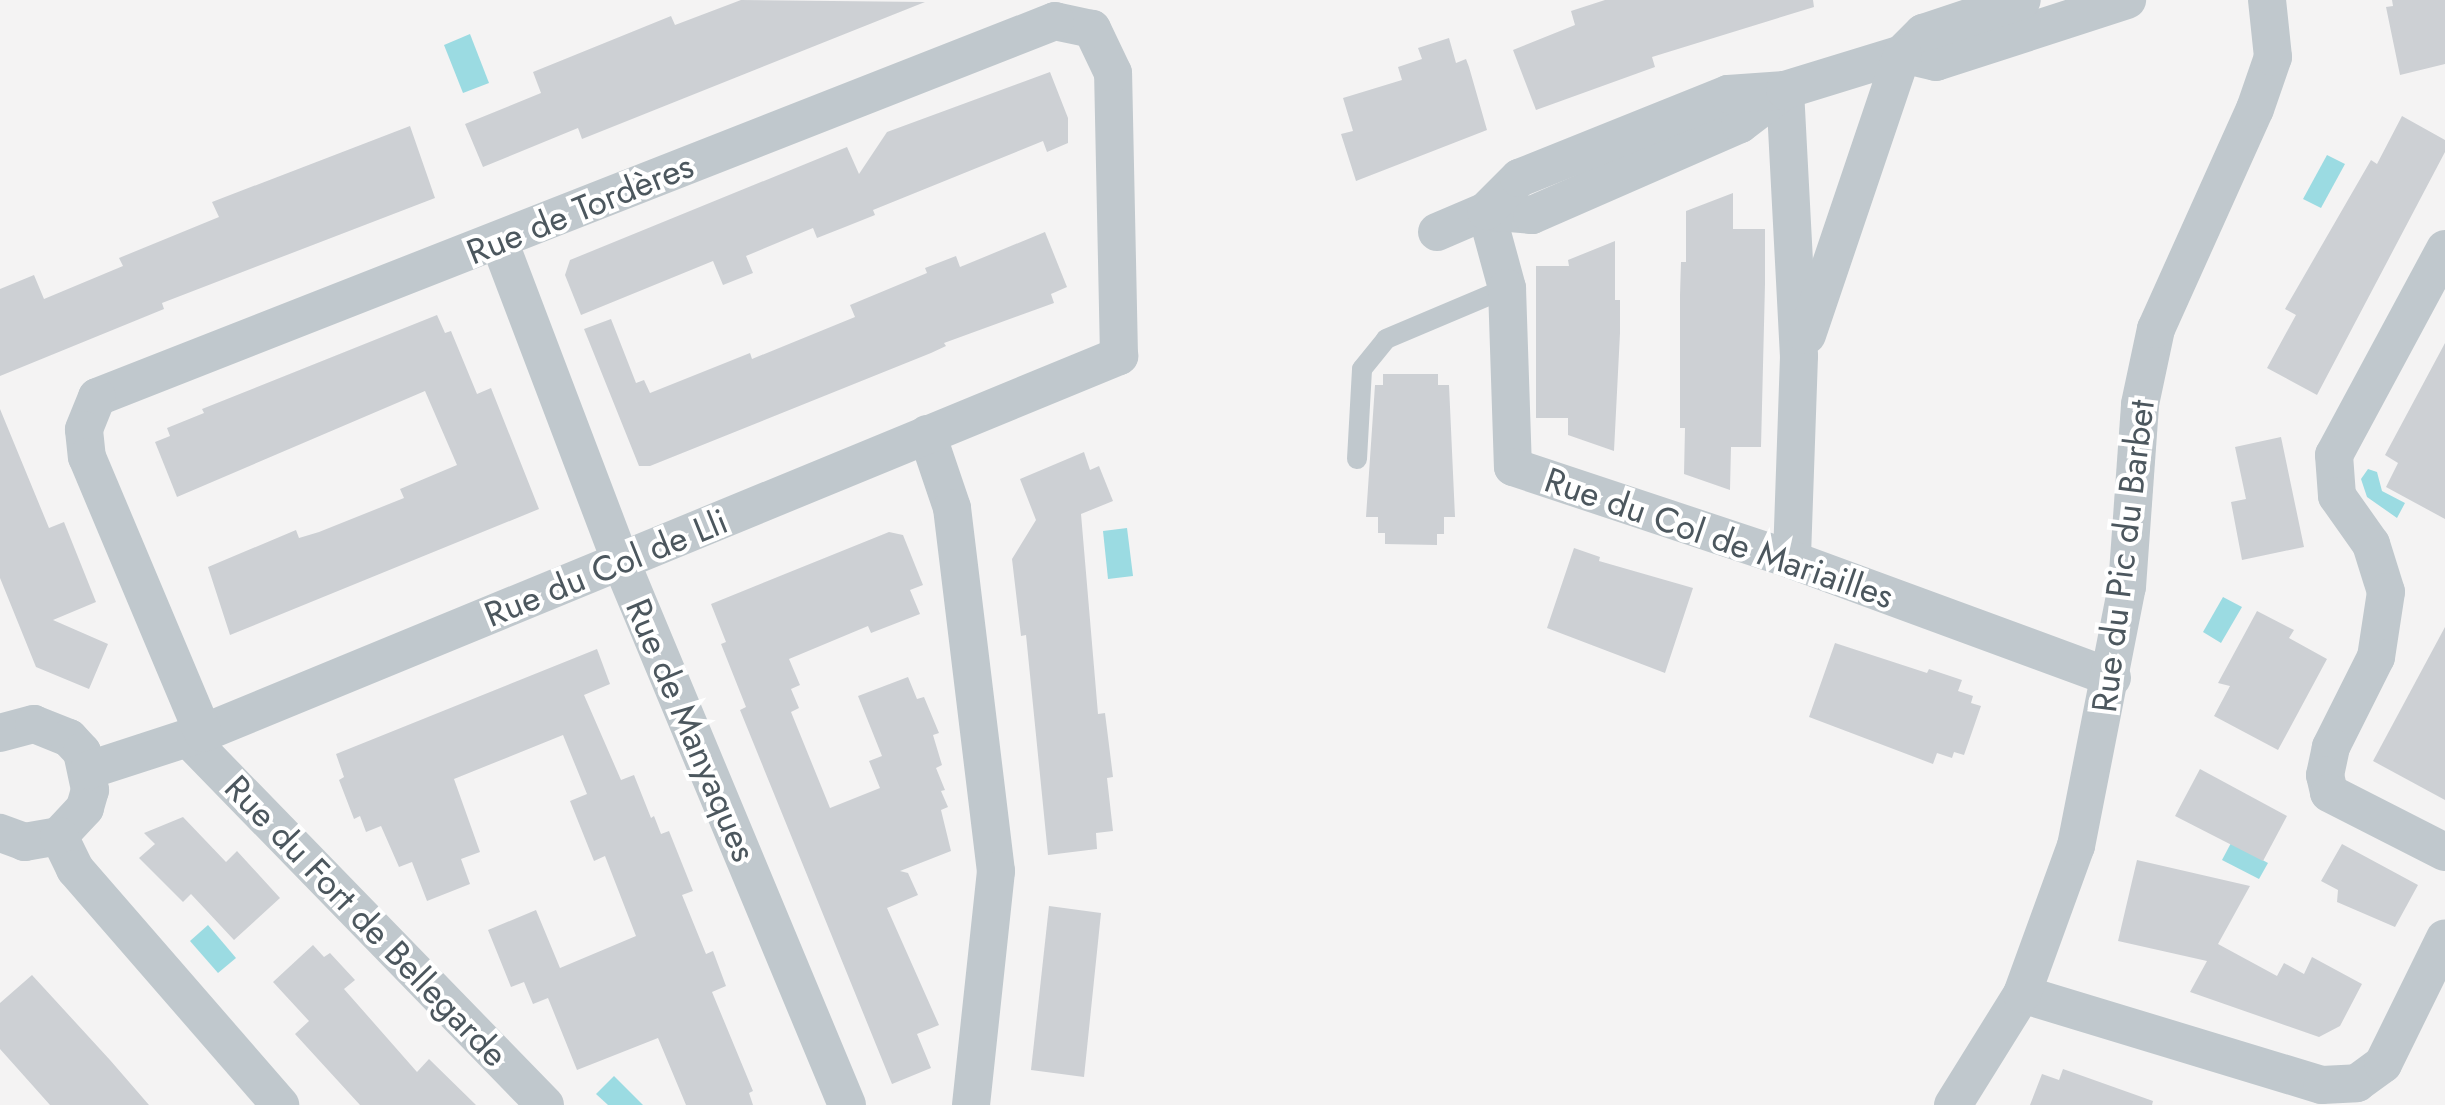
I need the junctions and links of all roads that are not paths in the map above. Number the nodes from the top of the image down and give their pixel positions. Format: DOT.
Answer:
graph roads {
  1 [pos="2022,0"];
  2 [pos="2127,0"];
  3 [pos="2267,0"];
  4 [pos="1902,54"];
  5 [pos="1785,90"];
  6 [pos="1486,212"];
  7 [pos="1437,232"];
  8 [pos="499,241"];
  9 [pos="2445,248"];
  10 [pos="1507,288"];
  11 [pos="1119,356"];
  12 [pos="1800,356"];
  13 [pos="927,434"];
  14 [pos="1358,460"];
  15 [pos="1792,560"];
  16 [pos="621,562"];
  17 [pos="2112,678"];
  18 [pos="0,733"];
  19 [pos="195,735"];
  20 [pos="89,770"];
  21 [pos="0,833"];
  22 [pos="59,836"];
  23 [pos="2445,852"];
  24 [pos="2445,938"];
  25 [pos="2022,994"];
  26 [pos="280,1105"];
  27 [pos="545,1105"];
  28 [pos="848,1105"];
  29 [pos="971,1105"];
  30 [pos="1953,1105"];
  1 -- 4 [label="street"];
  2 -- 4 [label="street"];
  3 -- 17 [label="street, Rue du Pic du Barbet"];
  4 -- 5 [label="street"];
  4 -- 12 [label="street"];
  5 -- 6 [label="street"];
  5 -- 12 [label="street"];
  6 -- 7 [label="street"];
  6 -- 10 [label="street, Rue du Col de Mariailles"];
  8 -- 11 [label="street, Rue de Tordères"];
  8 -- 16 [label="street, Rue de Manyaques"];
  8 -- 19 [label="street, Rue de Tordères"];
  9 -- 23 [label="street"];
  10 -- 14 [label="lane"];
  10 -- 15 [label="street, Rue du Col de Mariailles"];
  11 -- 13 [label="street, Rue du Col de Lli"];
  12 -- 15 [label="street"];
  13 -- 16 [label="street, Rue du Col de Lli"];
  13 -- 29 [label="street"];
  15 -- 17 [label="street, Rue du Col de Mariailles"];
  16 -- 19 [label="street, Rue du Col de Lli"];
  16 -- 28 [label="street, Rue de Manyaques"];
  17 -- 25 [label="street, Rue du Pic du Barbet"];
  18 -- 20 [label="street"];
  19 -- 20 [label="street, Rue du Col de Lli"];
  19 -- 27 [label="street, Rue du Fort de Bellegarde"];
  20 -- 22 [label="street"];
  21 -- 22 [label="street"];
  22 -- 26 [label="street"];
  24 -- 25 [label="street"];
  25 -- 30 [label="street, Rue du Pic du Barbet"];
}
